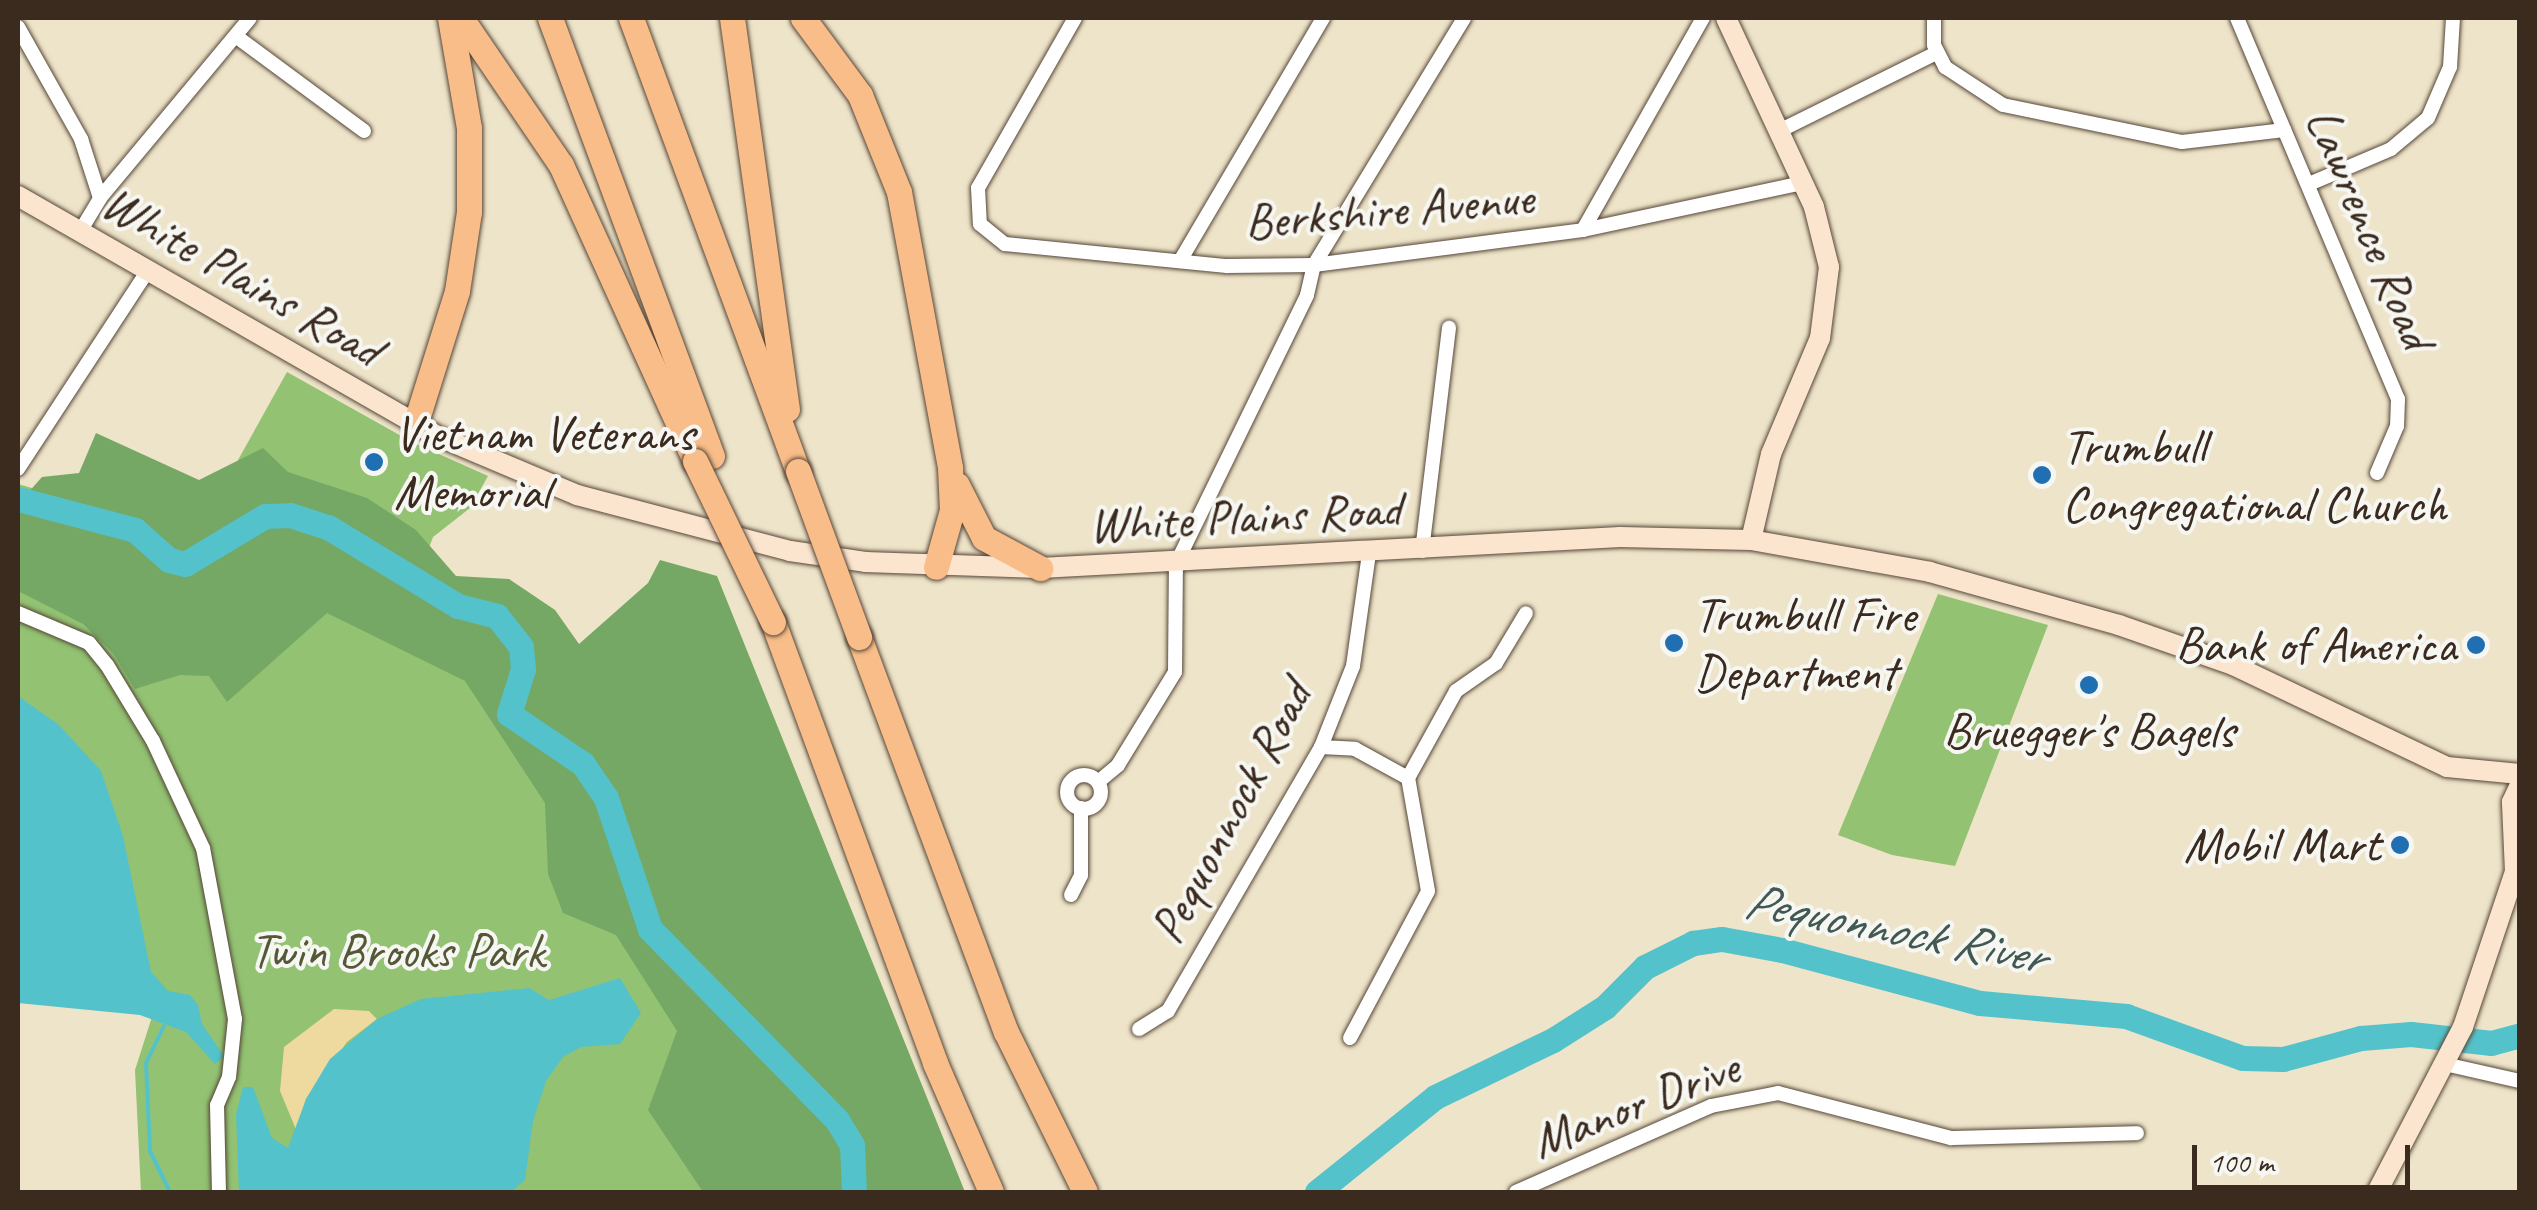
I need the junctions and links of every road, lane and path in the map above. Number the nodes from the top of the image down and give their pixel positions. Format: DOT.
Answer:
graph roads {
  1 [pos="250,18"];
  2 [pos="450,18"];
  3 [pos="460,18"];
  4 [pos="550,18"];
  5 [pos="631,18"];
  6 [pos="732,18"];
  7 [pos="803,18"];
  8 [pos="1075,18"];
  9 [pos="1323,18"];
  10 [pos="1464,18"];
  11 [pos="1702,18"];
  12 [pos="1726,18"];
  13 [pos="1934,18"];
  14 [pos="2236,18"];
  15 [pos="2452,18"];
  16 [pos="18,26"];
  17 [pos="238,37"];
  18 [pos="1936,54"];
  19 [pos="2284,130"];
  20 [pos="364,131"];
  21 [pos="1779,131"];
  22 [pos="1803,182"];
  23 [pos="2309,184"];
  24 [pos="18,196"];
  25 [pos="100,198"];
  26 [pos="81,230"];
  27 [pos="1582,230"];
  28 [pos="1180,260"];
  29 [pos="1314,264"];
  30 [pos="147,272"];
  31 [pos="1449,328"];
  32 [pos="415,426"];
  33 [pos="948,452"];
  34 [pos="704,458"];
  35 [pos="797,467"];
  36 [pos="18,469"];
  37 [pos="2376,472"];
  38 [pos="1751,540"];
  39 [pos="1422,552"];
  40 [pos="1369,554"];
  41 [pos="1176,564"];
  42 [pos="936,567"];
  43 [pos="1040,568"];
  44 [pos="18,613"];
  45 [pos="1526,613"];
  46 [pos="1321,747"];
  47 [pos="2520,774"];
  48 [pos="1408,778"];
  49 [pos="1098,782"];
  50 [pos="2520,786"];
  51 [pos="1082,808"];
  52 [pos="2517,870"];
  53 [pos="1071,894"];
  54 [pos="1140,1029"];
  55 [pos="1350,1038"];
  56 [pos="2451,1061"];
  57 [pos="2520,1081"];
  58 [pos="2137,1133"];
  59 [pos="219,1192"];
  60 [pos="991,1192"];
  61 [pos="1085,1192"];
  62 [pos="1516,1192"];
  63 [pos="2377,1192"];
  1 -- 17 [label="street"];
  2 -- 32 [label="highway"];
  3 -- 34 [label="highway"];
  4 -- 34 [label="highway"];
  5 -- 35 [label="highway"];
  6 -- 35 [label="highway"];
  7 -- 33 [label="highway"];
  8 -- 28 [label="street, Berkshire Avenue"];
  9 -- 28 [label="street"];
  10 -- 29 [label="street"];
  11 -- 27 [label="street"];
  12 -- 21 [label="main road"];
  13 -- 18 [label="street"];
  14 -- 19 [label="street, Lawrence Road"];
  15 -- 23 [label="street"];
  16 -- 25 [label="street"];
  17 -- 20 [label="street"];
  17 -- 25 [label="street"];
  18 -- 19 [label="street"];
  18 -- 21 [label="street"];
  19 -- 23 [label="street, Lawrence Road"];
  21 -- 22 [label="main road"];
  22 -- 27 [label="street, Berkshire Avenue"];
  22 -- 38 [label="main road"];
  23 -- 37 [label="street, Lawrence Road"];
  24 -- 26 [label="main road, White Plains Road"];
  25 -- 26 [label="street"];
  26 -- 30 [label="main road, White Plains Road"];
  27 -- 29 [label="street, Berkshire Avenue"];
  28 -- 29 [label="street, Berkshire Avenue"];
  29 -- 41 [label="street"];
  30 -- 32 [label="main road, White Plains Road"];
  30 -- 36 [label="street"];
  31 -- 39 [label="street"];
  32 -- 42 [label="main road, White Plains Road"];
  33 -- 42 [label="highway"];
  33 -- 43 [label="highway"];
  34 -- 60 [label="highway, bridge"];
  35 -- 61 [label="highway, bridge"];
  38 -- 39 [label="main road, White Plains Road"];
  38 -- 47 [label="main road, White Plains Road"];
  39 -- 40 [label="main road, White Plains Road"];
  40 -- 41 [label="main road, White Plains Road"];
  40 -- 46 [label="street, Pequonnock Road"];
  41 -- 43 [label="main road, White Plains Road"];
  41 -- 49 [label="street"];
  42 -- 43 [label="main road, White Plains Road"];
  44 -- 59 [label="street"];
  45 -- 48 [label="street"];
  46 -- 48 [label="street"];
  46 -- 54 [label="street, Pequonnock Road"];
  48 -- 55 [label="street"];
  49 -- 51 [label="street"];
  49 -- 51 [label="street"];
  50 -- 52 [label="main road"];
  51 -- 53 [label="street"];
  52 -- 56 [label="main road"];
  56 -- 57 [label="street"];
  56 -- 63 [label="main road"];
  58 -- 62 [label="street, Manor Drive"];
}
